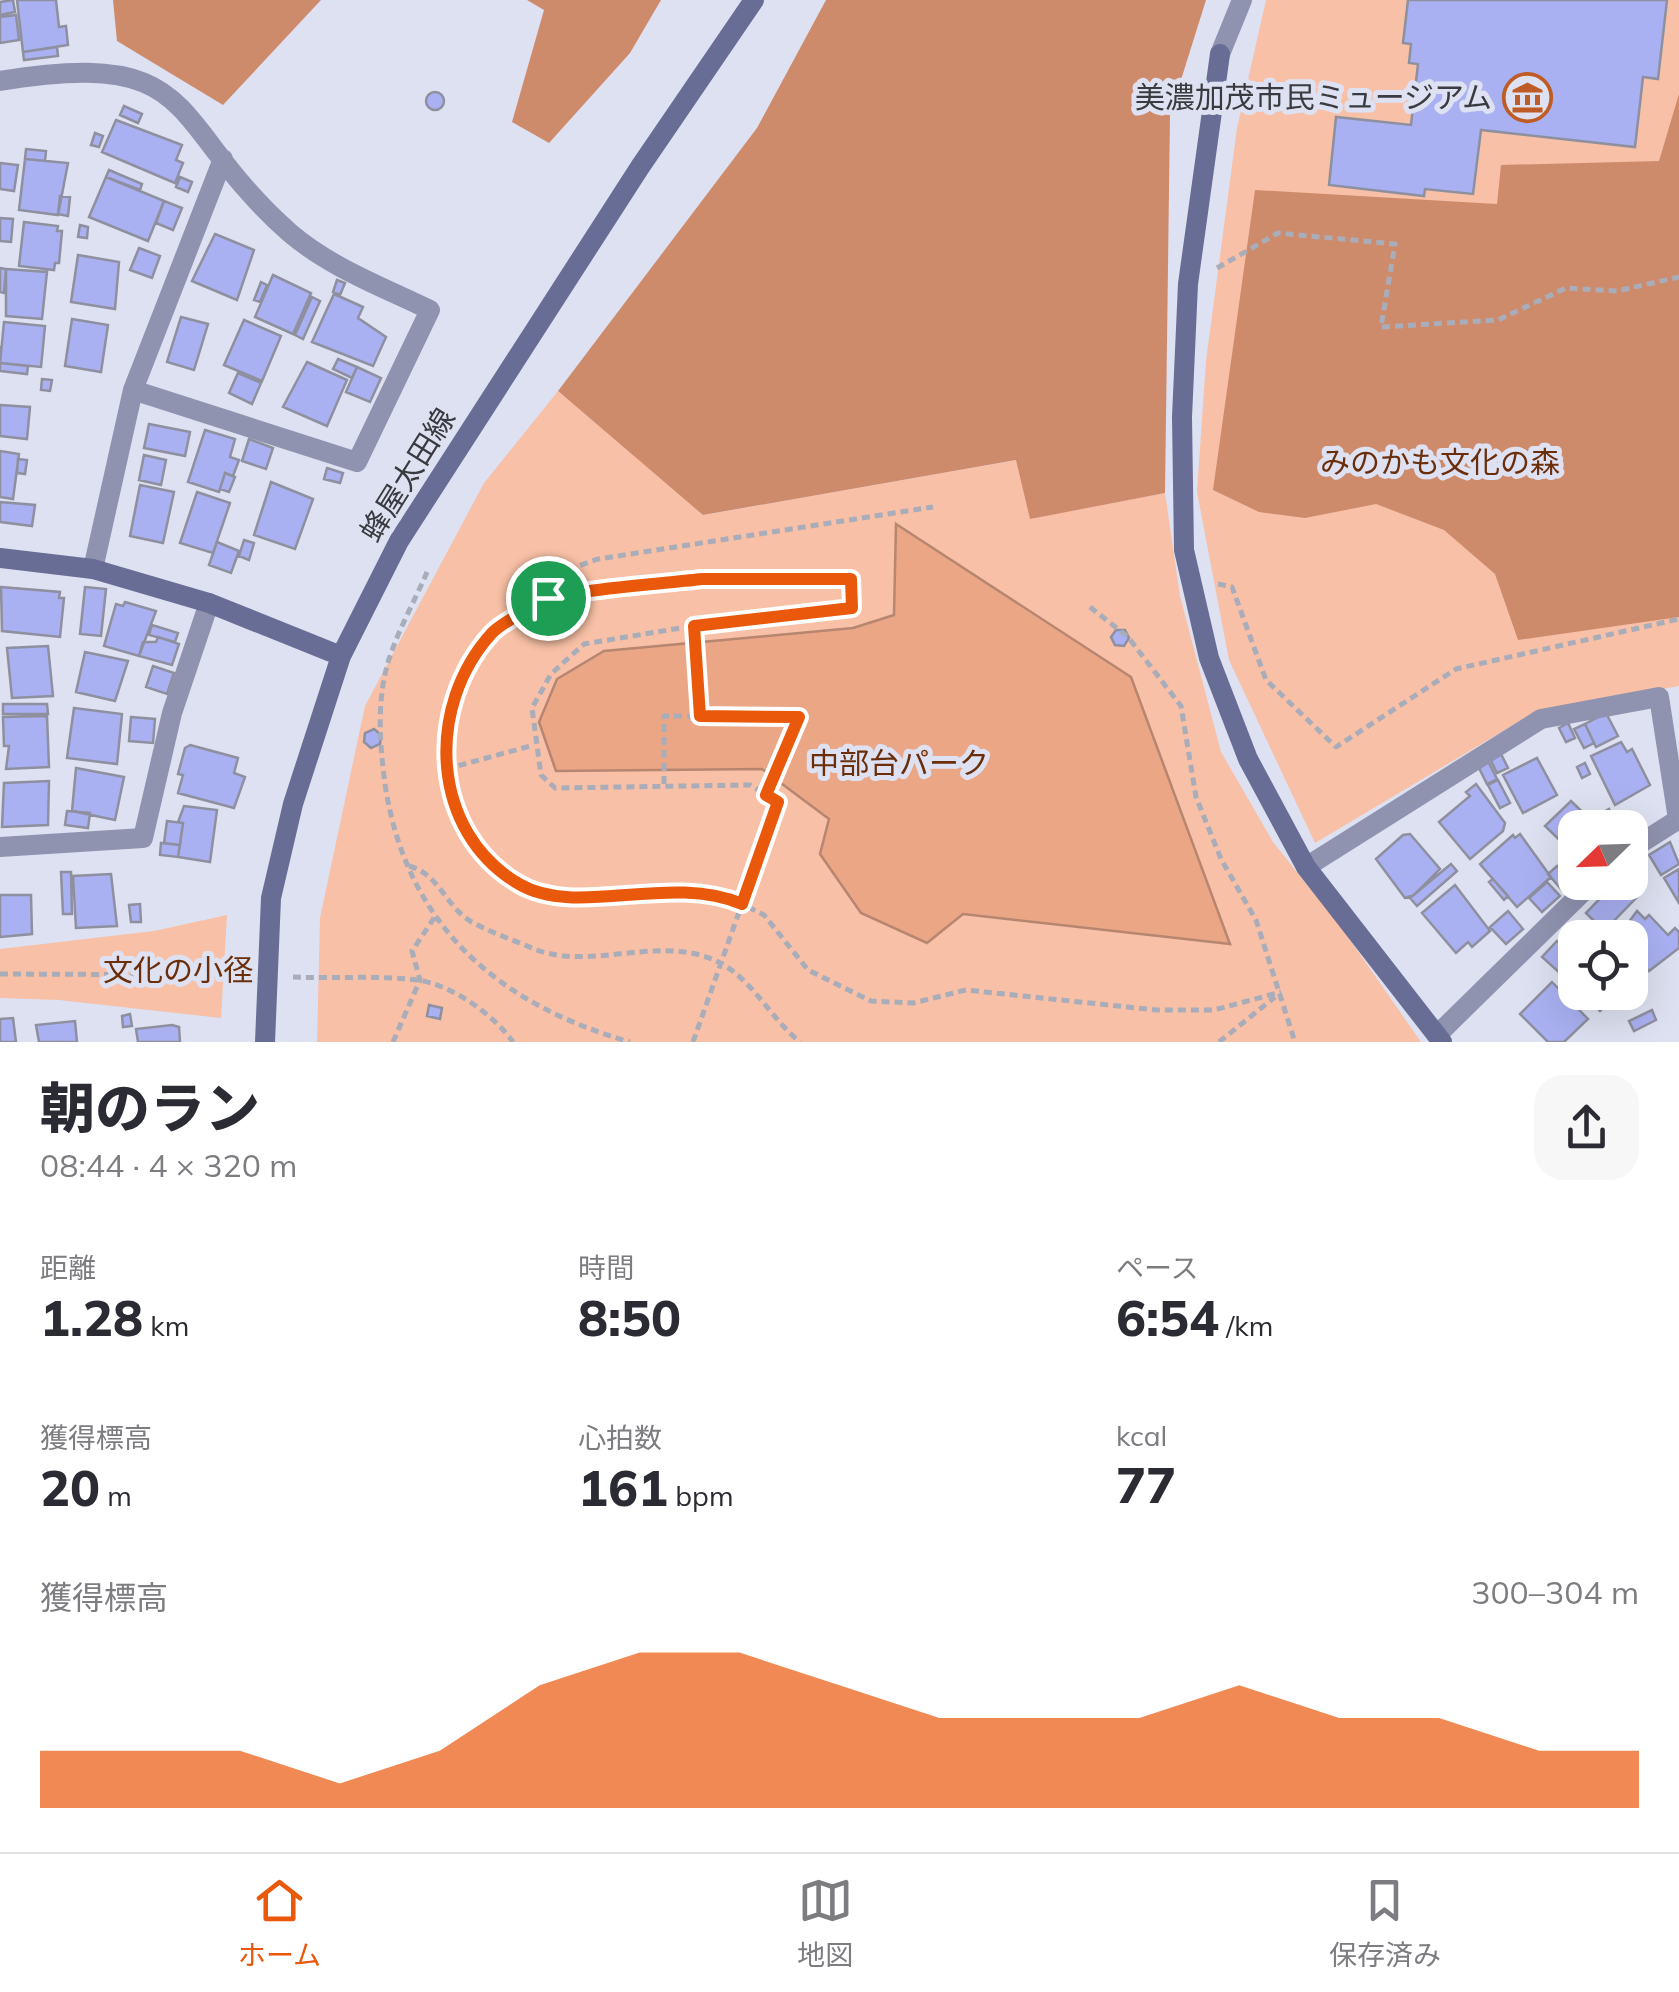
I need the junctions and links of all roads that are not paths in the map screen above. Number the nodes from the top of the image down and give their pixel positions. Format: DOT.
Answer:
graph roads {
  1 [pos="754,0"];
  2 [pos="1242,0"];
  3 [pos="0,81"];
  4 [pos="222,159"];
  5 [pos="133,390"];
  6 [pos="0,558"];
  7 [pos="93,569"];
  8 [pos="208,603"];
  9 [pos="341,656"];
  10 [pos="1679,819"];
  11 [pos="1648,839"];
  12 [pos="0,847"];
  13 [pos="1306,867"];
  14 [pos="1575,900"];
  15 [pos="1440,1038"];
  16 [pos="265,1042"];
  1 -- 9 [label="street, 蜂屋太田線"];
  2 -- 13 [label="street"];
  3 -- 4 [label="street"];
  4 -- 5 [label="street"];
  4 -- 5 [label="street"];
  5 -- 7 [label="street"];
  6 -- 7 [label="street"];
  7 -- 8 [label="street"];
  8 -- 9 [label="street"];
  8 -- 12 [label="street"];
  9 -- 16 [label="street, 蜂屋太田線"];
  10 -- 11 [label="street"];
  10 -- 13 [label="street"];
  13 -- 15 [label="street"];
  14 -- 15 [label="street"];
}
